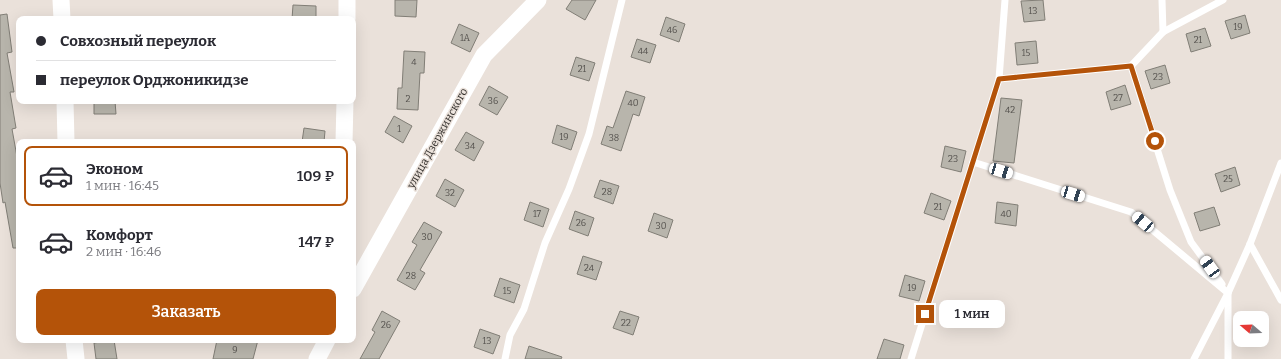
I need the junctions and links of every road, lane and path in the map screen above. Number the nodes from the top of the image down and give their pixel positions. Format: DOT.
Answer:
graph roads {
  1 [pos="61,0"];
  2 [pos="347,0"];
  3 [pos="538,0"];
  4 [pos="622,0"];
  5 [pos="1005,0"];
  6 [pos="1162,0"];
  7 [pos="1223,0"];
  8 [pos="62,16"];
  9 [pos="347,16"];
  10 [pos="1163,32"];
  11 [pos="1131,66"];
  12 [pos="999,79"];
  13 [pos="65,104"];
  14 [pos="345,104"];
  15 [pos="66,139"];
  16 [pos="344,139"];
  17 [pos="973,162"];
  18 [pos="1281,163"];
  19 [pos="1250,244"];
  20 [pos="356,284"];
  21 [pos="1228,293"];
  22 [pos="1281,300"];
  23 [pos="74,343"];
  24 [pos="325,343"];
  25 [pos="76,359"];
  26 [pos="317,359"];
  27 [pos="505,359"];
  28 [pos="911,359"];
  29 [pos="1194,359"];
  30 [pos="1228,359"];
  1 -- 8 [label="street"];
  2 -- 9 [label="street"];
  3 -- 20 [label="street, улица Дзержинского"];
  4 -- 27 [label="lane"];
  5 -- 12 [label="lane"];
  6 -- 10 [label="lane"];
  7 -- 10 [label="lane"];
  10 -- 11 [label="lane"];
  11 -- 12 [label="lane"];
  11 -- 21 [label="lane"];
  12 -- 17 [label="lane"];
  13 -- 15 [label="street"];
  14 -- 16 [label="street"];
  17 -- 21 [label="lane"];
  17 -- 28 [label="lane"];
  18 -- 19 [label="lane"];
  19 -- 21 [label="lane"];
  19 -- 22 [label="lane"];
  21 -- 29 [label="lane"];
  21 -- 30 [label="lane"];
  23 -- 25 [label="street"];
  24 -- 26 [label="street"];
}
